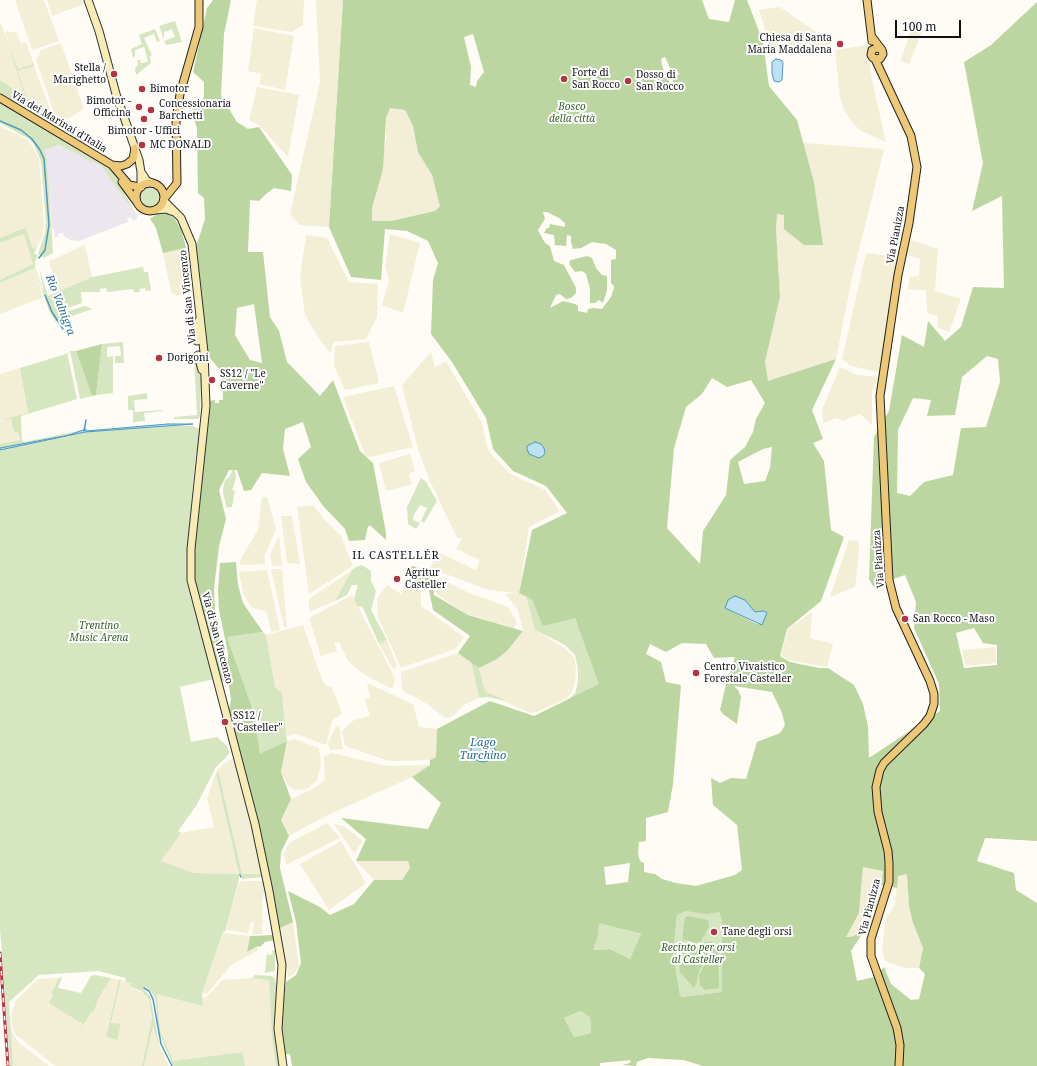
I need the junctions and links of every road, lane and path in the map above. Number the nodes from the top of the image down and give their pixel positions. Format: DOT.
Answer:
graph roads {
  1 [pos="88,0"];
  2 [pos="199,0"];
  3 [pos="867,0"];
  4 [pos="872,37"];
  5 [pos="881,49"];
  6 [pos="872,50"];
  7 [pos="878,59"];
  8 [pos="0,98"];
  9 [pos="135,148"];
  10 [pos="110,164"];
  11 [pos="141,172"];
  12 [pos="152,183"];
  13 [pos="176,186"];
  14 [pos="140,187"];
  15 [pos="161,188"];
  16 [pos="164,200"];
  17 [pos="136,201"];
  18 [pos="156,210"];
  19 [pos="176,213"];
  20 [pos="200,316"];
  21 [pos="197,341"];
  22 [pos="198,355"];
  23 [pos="205,375"];
  24 [pos="283,1066"];
  25 [pos="900,1066"];
  1 -- 9 [label="main road"];
  2 -- 13 [label="main road"];
  3 -- 4 [label="main road, Via Pianizza"];
  4 -- 5 [label="main road"];
  4 -- 6 [label="main road, Via Pianizza"];
  5 -- 6 [label="main road"];
  5 -- 7 [label="main road, Via Pianizza"];
  6 -- 7 [label="main road, Via Pianizza"];
  7 -- 25 [label="main road, Via Pianizza"];
  8 -- 10 [label="main road, Via dei Marinai d'Italia"];
  9 -- 10 [label="main road"];
  9 -- 11 [label="main road"];
  10 -- 14 [label="main road, Via dei Marinai d'Italia"];
  10 -- 17 [label="main road, Via dei Marinai d'Italia"];
  11 -- 12 [label="main road"];
  11 -- 14 [label="main road"];
  12 -- 14 [label="main road"];
  12 -- 15 [label="main road"];
  13 -- 15 [label="main road"];
  13 -- 16 [label="main road"];
  14 -- 17 [label="main road"];
  15 -- 16 [label="main road"];
  16 -- 18 [label="main road"];
  16 -- 19 [label="main road, Via di San Vincenzo"];
  17 -- 18 [label="main road"];
  18 -- 19 [label="main road"];
  19 -- 20 [label="main road, Via di San Vincenzo"];
  20 -- 21 [label="main road"];
  20 -- 23 [label="main road, Via di San Vincenzo"];
  22 -- 23 [label="main road"];
  23 -- 24 [label="main road, Via di San Vincenzo"];
}
